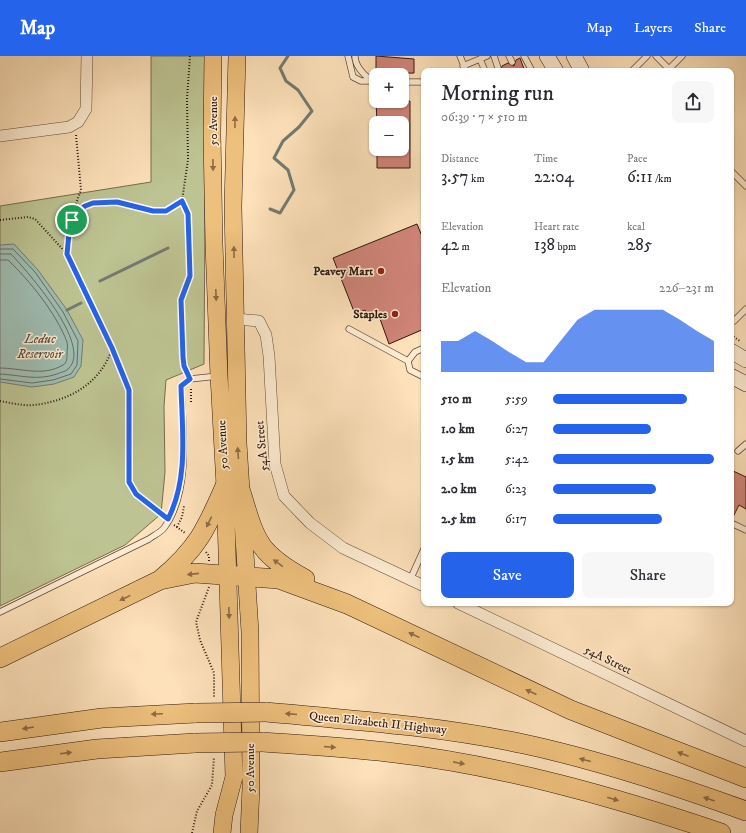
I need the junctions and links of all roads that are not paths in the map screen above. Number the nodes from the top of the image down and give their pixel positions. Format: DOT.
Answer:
graph roads {
  1 [pos="87,56"];
  2 [pos="213,56"];
  3 [pos="237,56"];
  4 [pos="348,56"];
  5 [pos="355,56"];
  6 [pos="460,56"];
  7 [pos="487,56"];
  8 [pos="494,56"];
  9 [pos="524,56"];
  10 [pos="547,56"];
  11 [pos="574,56"];
  12 [pos="647,56"];
  13 [pos="656,56"];
  14 [pos="682,56"];
  15 [pos="480,59"];
  16 [pos="465,68"];
  17 [pos="484,68"];
  18 [pos="498,68"];
  19 [pos="530,68"];
  20 [pos="554,68"];
  21 [pos="580,68"];
  22 [pos="635,68"];
  23 [pos="667,68"];
  24 [pos="671,68"];
  25 [pos="369,78"];
  26 [pos="369,81"];
  27 [pos="409,82"];
  28 [pos="421,82"];
  29 [pos="0,136"];
  30 [pos="734,174"];
  31 [pos="746,186"];
  32 [pos="746,309"];
  33 [pos="236,319"];
  34 [pos="734,321"];
  35 [pos="349,329"];
  36 [pos="737,347"];
  37 [pos="421,349"];
  38 [pos="746,360"];
  39 [pos="408,361"];
  40 [pos="219,376"];
  41 [pos="421,376"];
  42 [pos="734,378"];
  43 [pos="746,384"];
  44 [pos="746,444"];
  45 [pos="738,451"];
  46 [pos="233,489"];
  47 [pos="734,524"];
  48 [pos="746,530"];
  49 [pos="421,555"];
  50 [pos="219,573"];
  51 [pos="246,575"];
  52 [pos="160,580"];
  53 [pos="410,580"];
  54 [pos="421,585"];
  55 [pos="347,604"];
  56 [pos="464,606"];
  57 [pos="0,612"];
  58 [pos="0,658"];
  59 [pos="250,669"];
  60 [pos="0,732"];
  61 [pos="746,741"];
  62 [pos="0,762"];
  63 [pos="234,777"];
  64 [pos="746,778"];
  65 [pos="746,811"];
  66 [pos="222,833"];
  67 [pos="234,833"];
  68 [pos="248,833"];
  69 [pos="721,833"];
  1 -- 29 [label="street"];
  2 -- 40 [label="main road, 50 Avenue, one-way"];
  33 -- 3 [label="main road, 50 Avenue, one-way"];
  4 -- 26 [label="lane"];
  5 -- 25 [label="lane"];
  6 -- 16 [label="lane"];
  7 -- 15 [label="lane"];
  8 -- 18 [label="lane"];
  9 -- 19 [label="lane"];
  10 -- 20 [label="street"];
  11 -- 21 [label="street"];
  12 -- 22 [label="lane"];
  13 -- 23 [label="lane"];
  14 -- 24 [label="lane"];
  15 -- 16 [label="lane"];
  15 -- 17 [label="lane"];
  27 -- 28 [label="lane"];
  30 -- 31 [label="lane"];
  32 -- 34 [label="lane"];
  46 -- 33 [label="main road, 50 Avenue, one-way"];
  33 -- 53 [label="street, 54A Street"];
  35 -- 39 [label="lane"];
  36 -- 38 [label="street"];
  37 -- 39 [label="lane"];
  39 -- 41 [label="lane"];
  40 -- 46 [label="main road, 50 Avenue"];
  40 -- 57 [label="lane"];
  42 -- 43 [label="street"];
  44 -- 45 [label="lane"];
  46 -- 50 [label="main road, 50 Avenue"];
  46 -- 51 [label="main road, 50 Avenue"];
  46 -- 52 [label="highway, one-way"];
  55 -- 46 [label="highway, one-way"];
  47 -- 48 [label="lane"];
  49 -- 53 [label="lane"];
  50 -- 51 [label="highway"];
  50 -- 52 [label="highway, one-way"];
  50 -- 59 [label="main road"];
  50 -- 63 [label="main road, 50 Avenue, one-way"];
  51 -- 55 [label="highway"];
  51 -- 59 [label="main road, 50 Avenue"];
  52 -- 58 [label="highway, one-way"];
  53 -- 54 [label="street, 54A Street"];
  64 -- 55 [label="highway, one-way"];
  56 -- 61 [label="street, 54A Street"];
  59 -- 68 [label="main road, 50 Avenue"];
  65 -- 60 [label="highway, Queen Elizabeth II Highway, one-way, bridge"];
  62 -- 69 [label="highway, one-way, bridge"];
  63 -- 66 [label="main road, 50 Avenue"];
  63 -- 67 [label="main road"];
}
